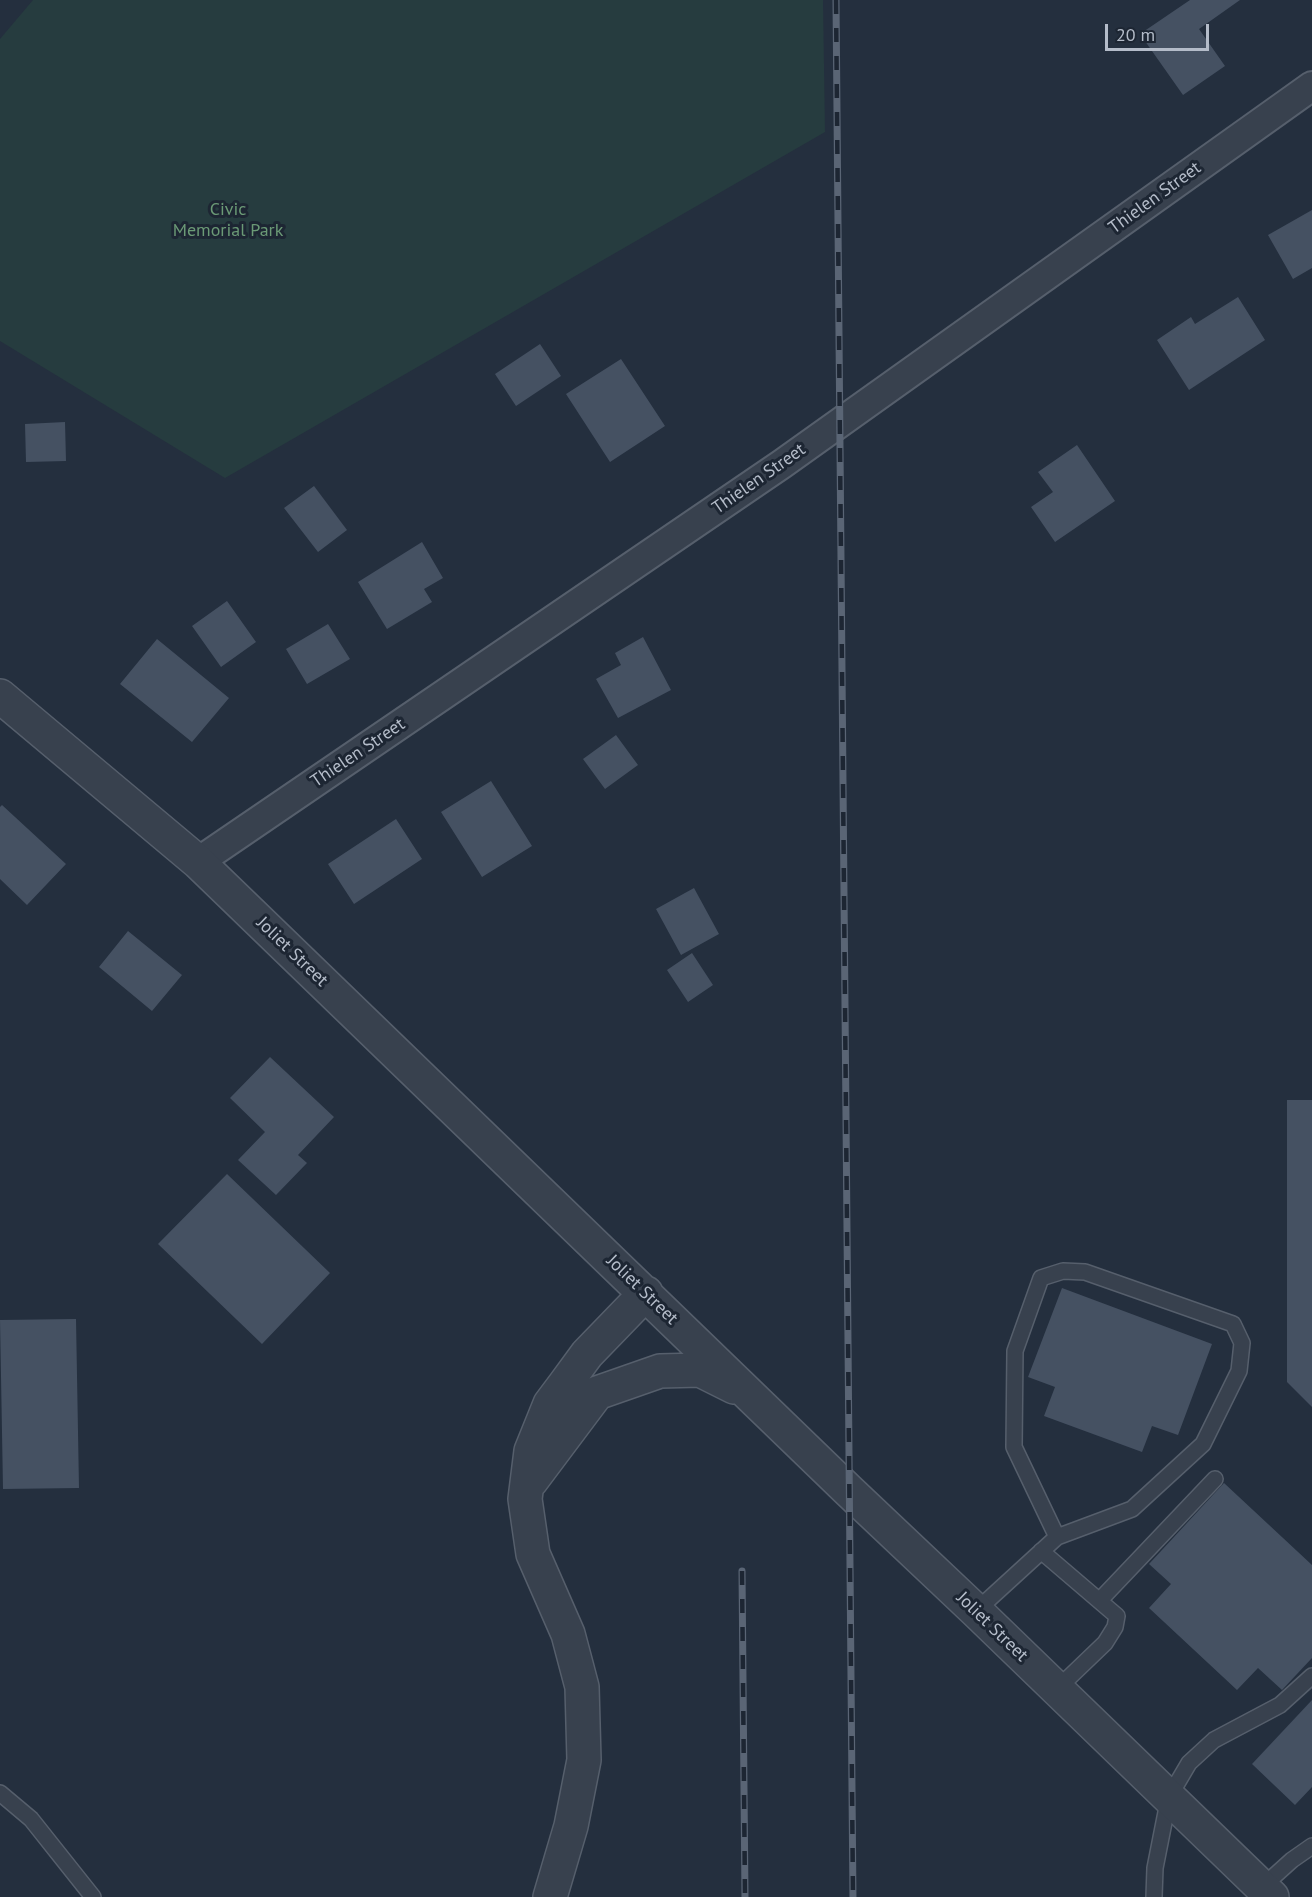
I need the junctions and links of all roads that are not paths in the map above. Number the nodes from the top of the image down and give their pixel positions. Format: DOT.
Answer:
graph roads {
  1 [pos="1312,86"];
  2 [pos="0,696"];
  3 [pos="198,862"];
  4 [pos="646,1293"];
  5 [pos="753,1396"];
  6 [pos="1215,1479"];
  7 [pos="526,1487"];
  8 [pos="1057,1537"];
  9 [pos="1041,1551"];
  10 [pos="1101,1600"];
  11 [pos="976,1611"];
  12 [pos="1312,1676"];
  13 [pos="1057,1689"];
  14 [pos="0,1793"];
  15 [pos="1169,1797"];
  16 [pos="1312,1846"];
  17 [pos="1267,1892"];
  18 [pos="93,1897"];
  19 [pos="550,1897"];
  20 [pos="1154,1897"];
  1 -- 3 [label="street, Thielen Street"];
  2 -- 3 [label="street, Joliet Street"];
  3 -- 4 [label="street, Joliet Street"];
  4 -- 5 [label="street, Joliet Street"];
  4 -- 7 [label="street"];
  5 -- 7 [label="street"];
  5 -- 11 [label="street, Joliet Street"];
  6 -- 10 [label="lane"];
  7 -- 19 [label="street"];
  8 -- 8 [label="lane"];
  8 -- 9 [label="lane"];
  9 -- 10 [label="lane"];
  9 -- 11 [label="lane"];
  10 -- 13 [label="lane"];
  11 -- 13 [label="street, Joliet Street"];
  12 -- 15 [label="lane"];
  13 -- 15 [label="street, Joliet Street"];
  14 -- 18 [label="lane"];
  15 -- 17 [label="street, Joliet Street"];
  15 -- 20 [label="lane"];
  16 -- 17 [label="lane"];
}
